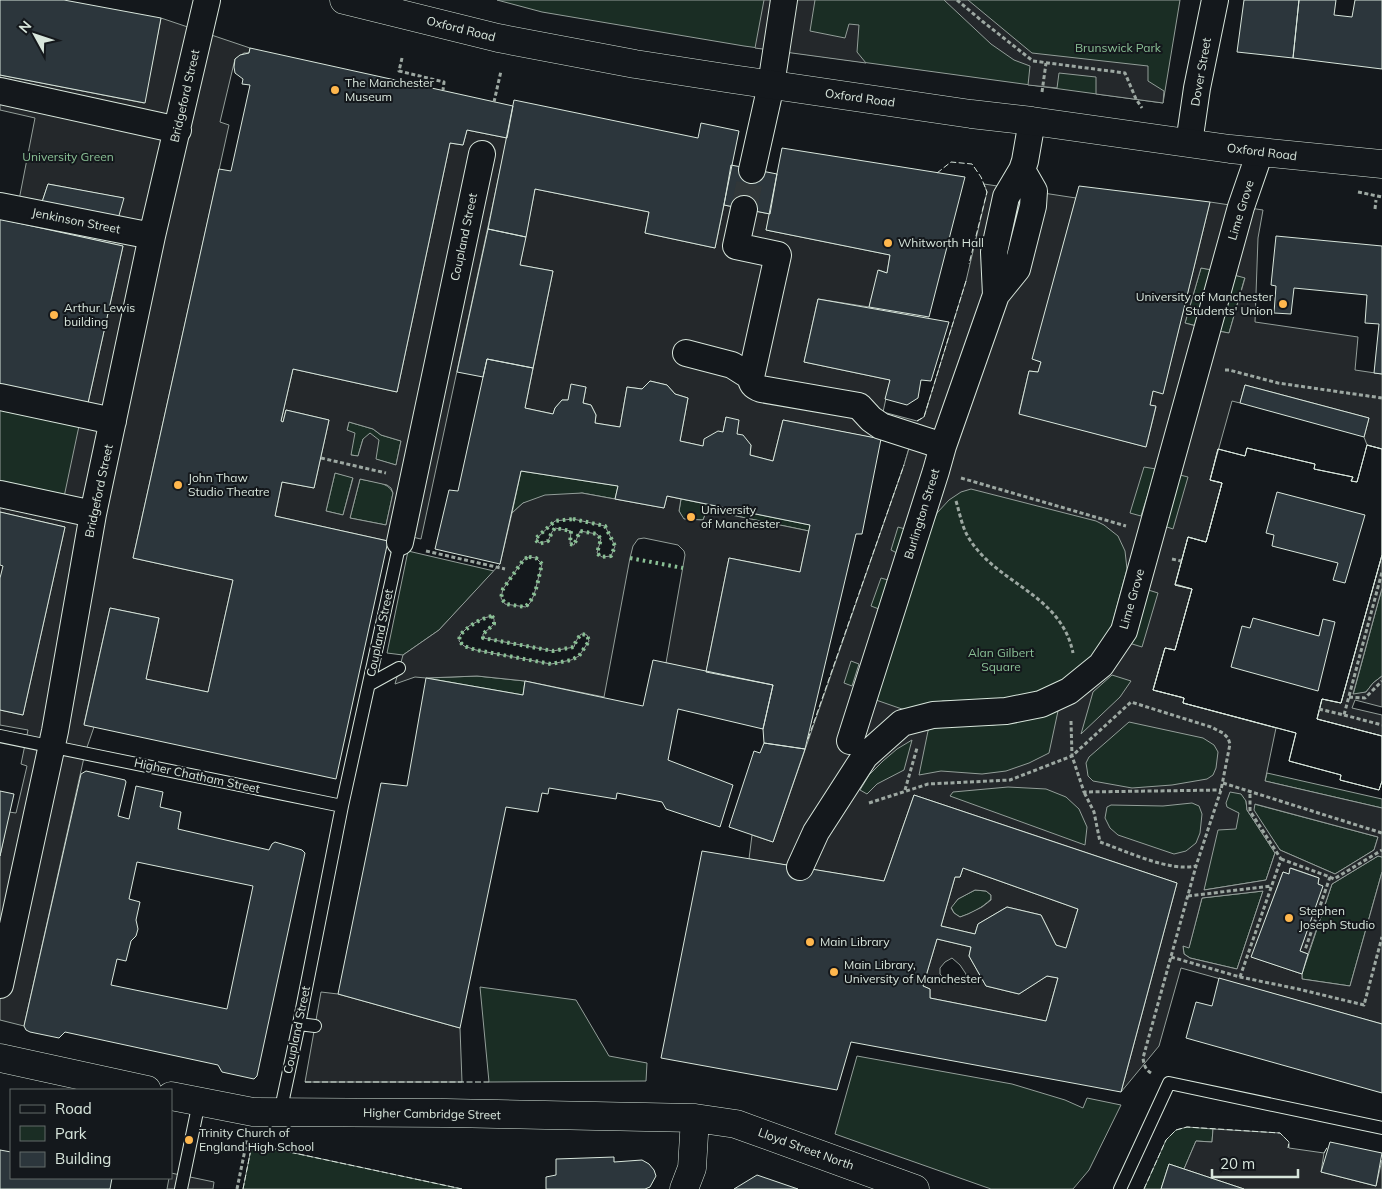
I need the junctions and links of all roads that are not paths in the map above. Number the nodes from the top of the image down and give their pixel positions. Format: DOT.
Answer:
graph roads {
  1 [pos="207,0"];
  2 [pos="344,0"];
  3 [pos="784,0"];
  4 [pos="1215,0"];
  5 [pos="771,85"];
  6 [pos="0,92"];
  7 [pos="1032,121"];
  8 [pos="178,130"];
  9 [pos="1189,143"];
  10 [pos="1260,152"];
  11 [pos="482,154"];
  12 [pos="1382,164"];
  13 [pos="752,170"];
  14 [pos="0,206"];
  15 [pos="744,209"];
  16 [pos="152,236"];
  17 [pos="686,353"];
  18 [pos="751,377"];
  19 [pos="0,397"];
  20 [pos="113,421"];
  21 [pos="943,446"];
  22 [pos="0,494"];
  23 [pos="93,514"];
  24 [pos="400,542"];
  25 [pos="399,668"];
  26 [pos="370,684"];
  27 [pos="0,736"];
  28 [pos="52,747"];
  29 [pos="342,806"];
  30 [pos="816,832"];
  31 [pos="800,867"];
  32 [pos="0,985"];
  33 [pos="299,1024"];
  34 [pos="315,1026"];
  35 [pos="0,1058"];
  36 [pos="141,1089"];
  37 [pos="172,1096"];
  38 [pos="198,1102"];
  39 [pos="280,1113"];
  40 [pos="695,1118"];
  41 [pos="1382,1128"];
  42 [pos="182,1189"];
  43 [pos="684,1189"];
  44 [pos="915,1189"];
  45 [pos="1120,1189"];
  1 -- 8 [label="street, Bridgeford Street"];
  2 -- 5 [label="main road, Oxford Road"];
  3 -- 5 [label="street"];
  4 -- 9 [label="street, Dover Street"];
  5 -- 7 [label="main road, Oxford Road"];
  5 -- 13 [label="street"];
  6 -- 8 [label="street"];
  7 -- 9 [label="main road, Oxford Road"];
  7 -- 21 [label="street, Burlington Street"];
  8 -- 16 [label="street, Bridgeford Street"];
  9 -- 10 [label="main road, Oxford Road"];
  10 -- 12 [label="main road, Oxford Road"];
  10 -- 30 [label="street, Lime Grove"];
  11 -- 24 [label="street, Coupland Street"];
  14 -- 16 [label="street, Jenkinson Street"];
  15 -- 18 [label="street"];
  16 -- 20 [label="street, Bridgeford Street"];
  17 -- 18 [label="street"];
  18 -- 21 [label="street"];
  19 -- 20 [label="street"];
  20 -- 23 [label="street, Bridgeford Street"];
  21 -- 30 [label="street, Burlington Street"];
  22 -- 23 [label="street"];
  23 -- 28 [label="street, Bridgeford Street"];
  24 -- 26 [label="lane, Coupland Street"];
  25 -- 26 [label="lane"];
  26 -- 29 [label="lane, Coupland Street"];
  27 -- 28 [label="lane, Higher Chatham Street"];
  28 -- 29 [label="lane, Higher Chatham Street"];
  28 -- 32 [label="street, Bridgeford Street"];
  29 -- 33 [label="lane, Coupland Street"];
  30 -- 31 [label="street, Lime Grove"];
  33 -- 34 [label="lane"];
  33 -- 39 [label="lane, Coupland Street"];
  35 -- 36 [label="main road"];
  37 -- 38 [label="main road, Higher Cambridge Street"];
  38 -- 39 [label="main road, Higher Cambridge Street"];
  38 -- 42 [label="lane"];
  39 -- 40 [label="main road, Higher Cambridge Street"];
  40 -- 43 [label="main road"];
  40 -- 44 [label="main road, Lloyd Street North"];
  41 -- 45 [label="lane"];
}
